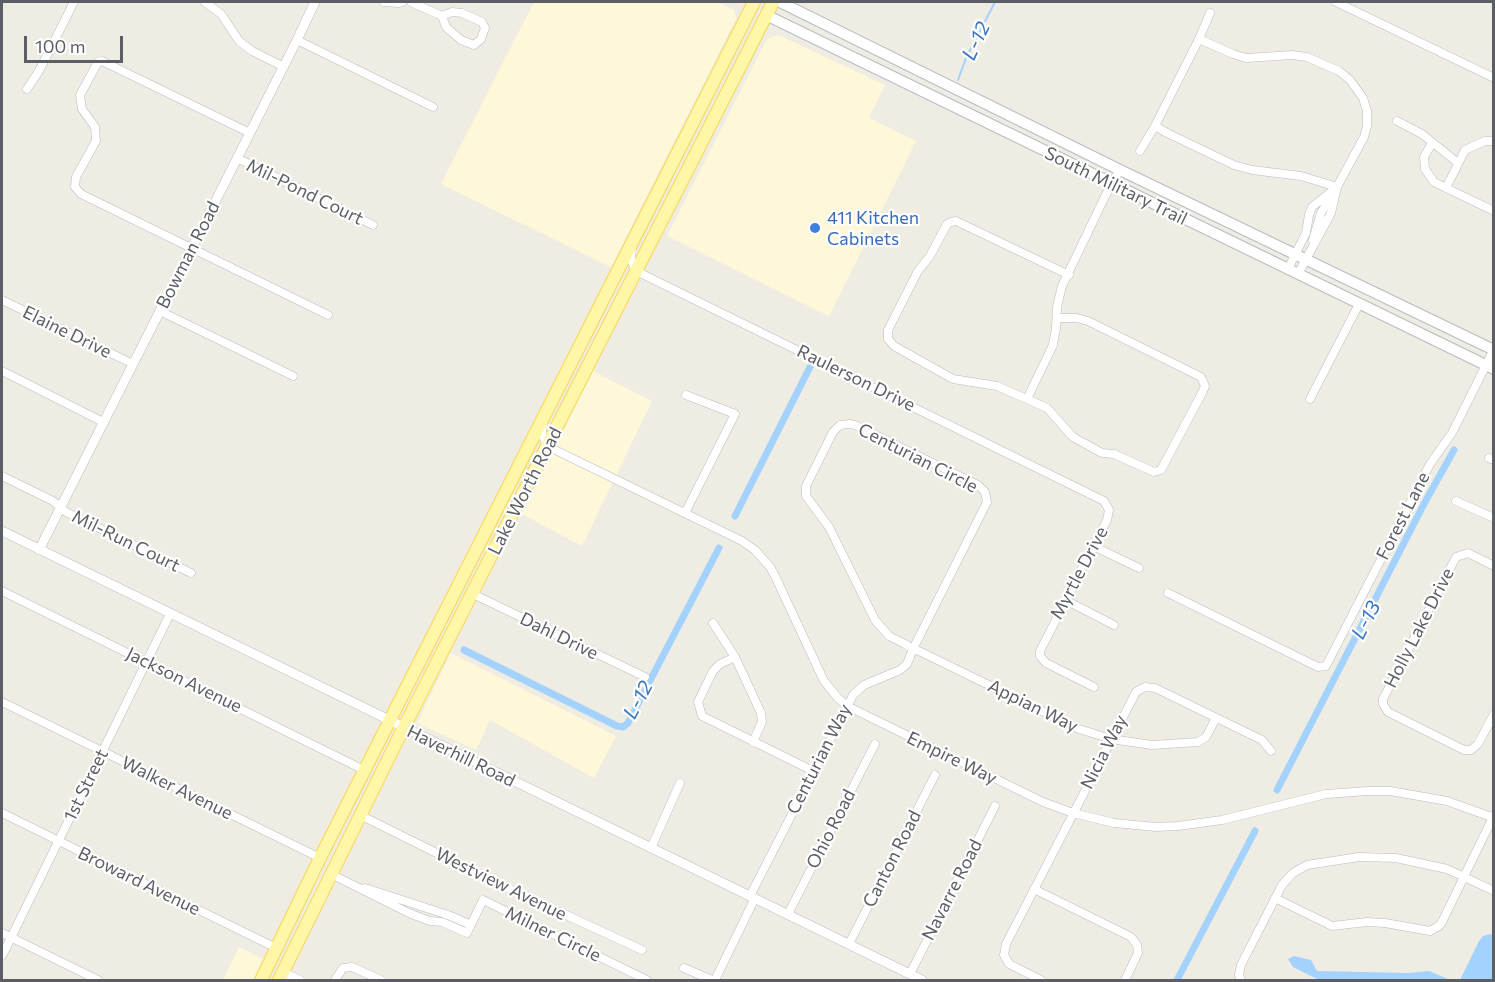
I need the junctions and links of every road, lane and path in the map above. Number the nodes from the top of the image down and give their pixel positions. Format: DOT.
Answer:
graph roads {
  1 [pos="74,2"];
  2 [pos="205,2"];
  3 [pos="315,2"];
  4 [pos="384,2"];
  5 [pos="402,2"];
  6 [pos="411,2"];
  7 [pos="739,2"];
  8 [pos="773,2"];
  9 [pos="780,2"];
  10 [pos="1336,2"];
  11 [pos="753,5"];
  12 [pos="1210,13"];
  13 [pos="766,15"];
  14 [pos="442,16"];
  15 [pos="1199,39"];
  16 [pos="297,40"];
  17 [pos="284,67"];
  18 [pos="1494,78"];
  19 [pos="27,89"];
  20 [pos="433,107"];
  21 [pos="1397,121"];
  22 [pos="1155,126"];
  23 [pos="250,133"];
  24 [pos="1494,141"];
  25 [pos="1432,143"];
  26 [pos="1140,151"];
  27 [pos="237,158"];
  28 [pos="1458,164"];
  29 [pos="1120,170"];
  30 [pos="1111,184"];
  31 [pos="1337,187"];
  32 [pos="1446,188"];
  33 [pos="1333,199"];
  34 [pos="1322,203"];
  35 [pos="1494,211"];
  36 [pos="374,225"];
  37 [pos="632,245"];
  38 [pos="1311,247"];
  39 [pos="192,248"];
  40 [pos="1301,257"];
  41 [pos="636,271"];
  42 [pos="1293,272"];
  43 [pos="1069,275"];
  44 [pos="2,300"];
  45 [pos="1359,304"];
  46 [pos="160,311"];
  47 [pos="328,315"];
  48 [pos="1056,318"];
  49 [pos="1493,349"];
  50 [pos="133,364"];
  51 [pos="1490,367"];
  52 [pos="2,371"];
  53 [pos="293,376"];
  54 [pos="686,395"];
  55 [pos="1027,399"];
  56 [pos="1310,399"];
  57 [pos="544,417"];
  58 [pos="104,422"];
  59 [pos="548,446"];
  60 [pos="2,476"];
  61 [pos="1100,497"];
  62 [pos="1456,501"];
  63 [pos="60,507"];
  64 [pos="685,513"];
  65 [pos="1494,518"];
  66 [pos="2,531"];
  67 [pos="1093,546"];
  68 [pos="39,550"];
  69 [pos="1494,566"];
  70 [pos="1139,568"];
  71 [pos="191,573"];
  72 [pos="2,591"];
  73 [pos="1168,593"];
  74 [pos="473,594"];
  75 [pos="1065,600"];
  76 [pos="170,614"];
  77 [pos="713,624"];
  78 [pos="1114,625"];
  79 [pos="914,648"];
  80 [pos="735,657"];
  81 [pos="147,662"];
  82 [pos="645,677"];
  83 [pos="1094,687"];
  84 [pos="2,702"];
  85 [pos="847,706"];
  86 [pos="1494,714"];
  87 [pos="1216,718"];
  88 [pos="390,722"];
  89 [pos="403,729"];
  90 [pos="1111,739"];
  91 [pos="753,742"];
  92 [pos="874,744"];
  93 [pos="1270,751"];
  94 [pos="103,752"];
  95 [pos="366,771"];
  96 [pos="813,771"];
  97 [pos="935,775"];
  98 [pos="680,783"];
  99 [pos="995,806"];
  100 [pos="2,813"];
  101 [pos="1073,813"];
  102 [pos="360,815"];
  103 [pos="1493,817"];
  104 [pos="58,841"];
  105 [pos="651,848"];
  106 [pos="320,858"];
  107 [pos="331,874"];
  108 [pos="1464,876"];
  109 [pos="358,886"];
  110 [pos="1034,889"];
  111 [pos="1494,891"];
  112 [pos="320,897"];
  113 [pos="752,897"];
  114 [pos="1275,898"];
  115 [pos="788,914"];
  116 [pos="471,925"];
  117 [pos="2,933"];
  118 [pos="10,938"];
  119 [pos="849,944"];
  120 [pos="276,948"];
  121 [pos="642,950"];
  122 [pos="2,956"];
  123 [pos="684,968"];
  124 [pos="910,975"];
  125 [pos="280,976"];
  126 [pos="98,981"];
  127 [pos="261,981"];
  128 [pos="300,981"];
  129 [pos="335,981"];
  130 [pos="381,981"];
  131 [pos="647,981"];
  132 [pos="714,981"];
  133 [pos="922,981"];
  134 [pos="1041,981"];
  135 [pos="1125,981"];
  136 [pos="1241,981"];
  1 -- 19 [label="street"];
  2 -- 17 [label="street"];
  3 -- 16 [label="street, Bowman Road"];
  4 -- 5 [label="street"];
  6 -- 14 [label="street"];
  7 -- 11 [label="main road, South Military Trail"];
  8 -- 13 [label="main road, Lake Worth Road"];
  9 -- 29 [label="main road, South Military Trail"];
  10 -- 18 [label="street"];
  11 -- 13 [label="main road, South Military Trail"];
  11 -- 37 [label="main road, Lake Worth Road"];
  12 -- 15 [label="street"];
  13 -- 30 [label="main road, South Military Trail"];
  13 -- 41 [label="main road, Lake Worth Road"];
  14 -- 14 [label="street"];
  15 -- 22 [label="street"];
  15 -- 31 [label="street"];
  16 -- 17 [label="street, Bowman Road"];
  16 -- 20 [label="street"];
  17 -- 23 [label="street, Bowman Road"];
  21 -- 25 [label="street"];
  22 -- 26 [label="street"];
  22 -- 31 [label="street"];
  23 -- 27 [label="street, Bowman Road"];
  23 -- 39 [label="street"];
  24 -- 28 [label="street"];
  25 -- 28 [label="street"];
  25 -- 32 [label="street"];
  27 -- 36 [label="street, Mil-Pond Court"];
  27 -- 39 [label="street, Bowman Road"];
  28 -- 32 [label="street"];
  29 -- 30 [label="street"];
  29 -- 40 [label="main road, South Military Trail"];
  30 -- 42 [label="main road, South Military Trail"];
  30 -- 43 [label="street"];
  31 -- 33 [label="street"];
  31 -- 34 [label="street"];
  32 -- 35 [label="street"];
  33 -- 34 [label="street"];
  33 -- 38 [label="street"];
  34 -- 38 [label="street"];
  34 -- 40 [label="street"];
  37 -- 41 [label="street"];
  37 -- 57 [label="main road, Lake Worth Road"];
  38 -- 40 [label="street"];
  39 -- 46 [label="street, Bowman Road"];
  39 -- 47 [label="street"];
  40 -- 42 [label="street"];
  40 -- 49 [label="main road, South Military Trail"];
  41 -- 59 [label="main road, Lake Worth Road"];
  41 -- 61 [label="street, Raulerson Drive"];
  42 -- 45 [label="main road, South Military Trail"];
  43 -- 48 [label="street"];
  43 -- 55 [label="street"];
  44 -- 50 [label="street, Elaine Drive"];
  45 -- 51 [label="main road, South Military Trail"];
  45 -- 56 [label="street"];
  46 -- 50 [label="street, Bowman Road"];
  46 -- 53 [label="street"];
  48 -- 55 [label="street"];
  48 -- 55 [label="street"];
  49 -- 51 [label="street, Forest Lane"];
  50 -- 58 [label="street, Bowman Road"];
  51 -- 73 [label="street, Forest Lane"];
  52 -- 58 [label="street"];
  54 -- 64 [label="street"];
  57 -- 59 [label="street"];
  57 -- 88 [label="main road, Lake Worth Road"];
  58 -- 63 [label="street, Bowman Road"];
  59 -- 64 [label="street, Empire Way"];
  59 -- 74 [label="main road, Lake Worth Road"];
  60 -- 63 [label="street, Mil-Run Court"];
  61 -- 67 [label="street, Myrtle Drive"];
  62 -- 65 [label="street"];
  63 -- 68 [label="street, Bowman Road"];
  63 -- 71 [label="street, Mil-Run Court"];
  64 -- 85 [label="street, Empire Way"];
  66 -- 68 [label="street, Haverhill Road"];
  67 -- 70 [label="street"];
  67 -- 75 [label="street, Myrtle Drive"];
  68 -- 76 [label="street, Haverhill Road"];
  69 -- 86 [label="street, Holly Lake Drive"];
  72 -- 81 [label="street, Jackson Avenue"];
  74 -- 82 [label="street, Dahl Drive"];
  74 -- 89 [label="main road, Lake Worth Road"];
  75 -- 78 [label="street"];
  75 -- 83 [label="street, Myrtle Drive"];
  76 -- 81 [label="street, 1st Street"];
  76 -- 88 [label="street, Haverhill Road"];
  77 -- 80 [label="street"];
  79 -- 79 [label="street, Centurian Circle"];
  79 -- 85 [label="street, Centurian Way"];
  79 -- 90 [label="street, Appian Way"];
  80 -- 91 [label="street"];
  80 -- 91 [label="street"];
  81 -- 94 [label="street, 1st Street"];
  81 -- 95 [label="street, Jackson Avenue"];
  84 -- 94 [label="street, Walker Avenue"];
  85 -- 96 [label="street, Centurian Way"];
  85 -- 101 [label="street, Empire Way"];
  87 -- 90 [label="street, Appian Way"];
  87 -- 90 [label="street, Nicia Way"];
  87 -- 93 [label="street, Nicia Way"];
  88 -- 89 [label="street, Haverhill Road"];
  88 -- 95 [label="main road, Lake Worth Road"];
  89 -- 102 [label="main road, Lake Worth Road"];
  89 -- 105 [label="street, Haverhill Road"];
  90 -- 101 [label="street, Nicia Way"];
  91 -- 96 [label="street"];
  92 -- 115 [label="street, Ohio Road"];
  94 -- 104 [label="street, 1st Street"];
  94 -- 106 [label="street, Walker Avenue"];
  95 -- 106 [label="main road, Lake Worth Road"];
  96 -- 113 [label="street, Centurian Way"];
  97 -- 119 [label="street, Canton Road"];
  98 -- 105 [label="street"];
  99 -- 124 [label="street, Navarre Road"];
  100 -- 104 [label="street, Broward Avenue"];
  101 -- 103 [label="street, Empire Way"];
  101 -- 110 [label="street, Nicia Way"];
  102 -- 107 [label="main road, Lake Worth Road"];
  102 -- 121 [label="street, Westview Avenue"];
  103 -- 108 [label="street"];
  104 -- 118 [label="street, 1st Street"];
  104 -- 120 [label="street, Broward Avenue"];
  105 -- 113 [label="street, Haverhill Road"];
  106 -- 112 [label="main road"];
  106 -- 120 [label="main road, Lake Worth Road"];
  107 -- 109 [label="street, Milner Circle"];
  107 -- 112 [label="main road, Lake Worth Road"];
  108 -- 111 [label="street"];
  108 -- 114 [label="street"];
  108 -- 114 [label="street"];
  109 -- 116 [label="street, Milner Circle"];
  109 -- 116 [label="street, Milner Circle"];
  110 -- 134 [label="street, Nicia Way"];
  110 -- 135 [label="street"];
  112 -- 125 [label="main road, Lake Worth Road"];
  113 -- 115 [label="street, Haverhill Road"];
  113 -- 132 [label="street, Centurian Way"];
  114 -- 136 [label="street"];
  115 -- 119 [label="street, Haverhill Road"];
  116 -- 131 [label="street, Milner Circle"];
  117 -- 118 [label="street"];
  118 -- 122 [label="street, 1st Street"];
  118 -- 126 [label="street"];
  119 -- 124 [label="street, Haverhill Road"];
  120 -- 127 [label="main road, Lake Worth Road"];
  123 -- 132 [label="street"];
  124 -- 133 [label="street, Haverhill Road"];
  125 -- 128 [label="street"];
  129 -- 130 [label="street"];
}
